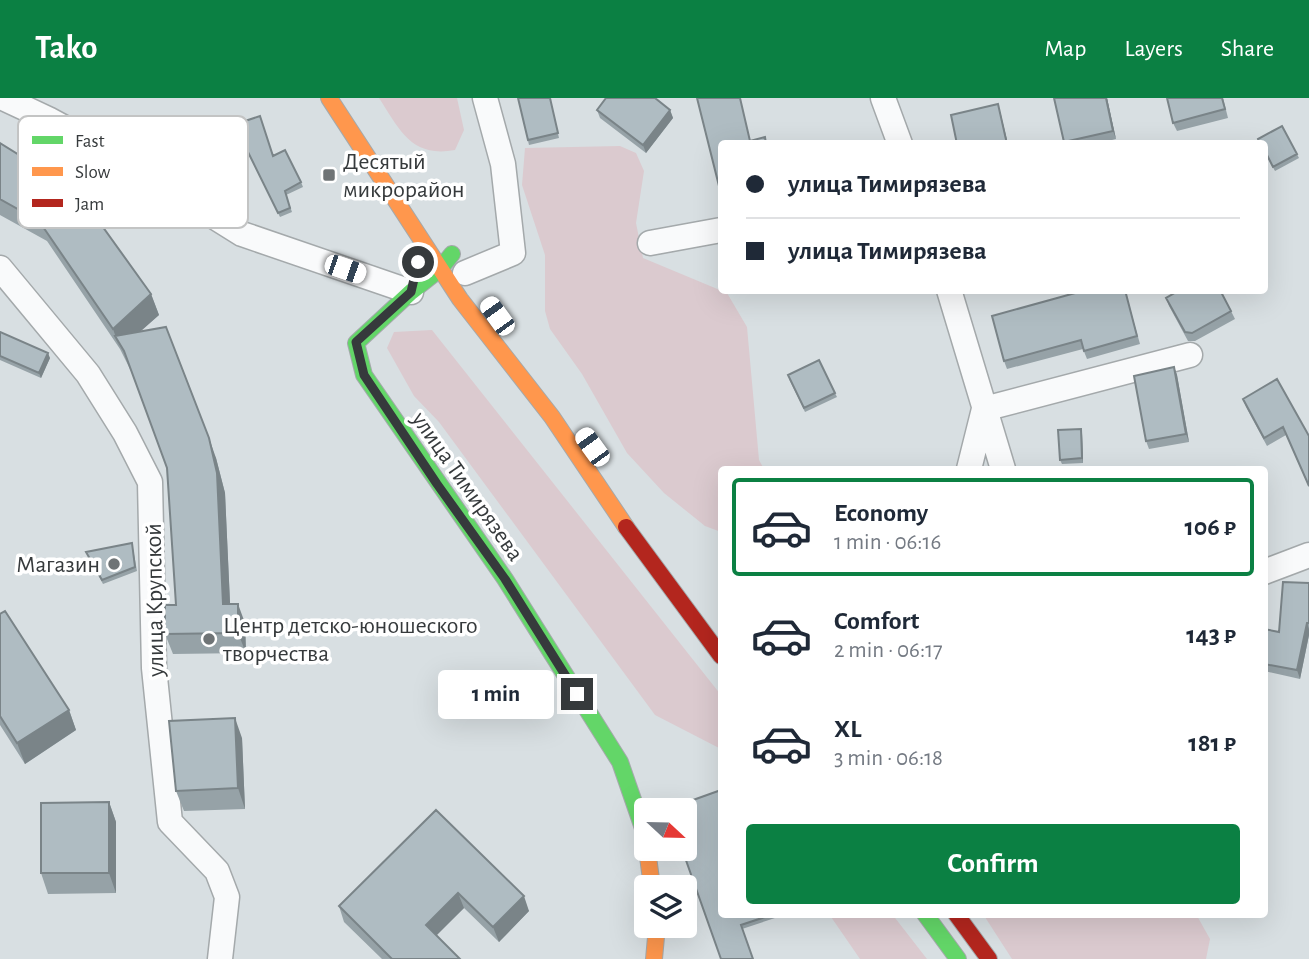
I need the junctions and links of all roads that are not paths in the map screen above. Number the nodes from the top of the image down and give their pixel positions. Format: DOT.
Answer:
graph roads {
  1 [pos="3,98"];
  2 [pos="329,98"];
  3 [pos="485,98"];
  4 [pos="883,98"];
  5 [pos="42,116"];
  6 [pos="899,140"];
  7 [pos="232,228"];
  8 [pos="718,231"];
  9 [pos="423,242"];
  10 [pos="650,243"];
  11 [pos="459,264"];
  12 [pos="0,268"];
  13 [pos="440,269"];
  14 [pos="426,294"];
  15 [pos="950,294"];
  16 [pos="460,299"];
  17 [pos="1190,355"];
  18 [pos="545,382"];
  19 [pos="984,409"];
  20 [pos="584,436"];
  21 [pos="969,466"];
  22 [pos="1002,466"];
  23 [pos="1309,555"];
  24 [pos="1268,570"];
  25 [pos="718,652"];
  26 [pos="634,802"];
  27 [pos="928,918"];
  28 [pos="959,918"];
  29 [pos="656,938"];
  30 [pos="220,959"];
  31 [pos="654,959"];
  32 [pos="958,959"];
  33 [pos="989,959"];
  1 -- 5 [label="street"];
  2 -- 9 [label="main road"];
  3 -- 11 [label="street"];
  4 -- 6 [label="street"];
  7 -- 14 [label="street"];
  8 -- 10 [label="street"];
  9 -- 13 [label="main road"];
  9 -- 14 [label="main road"];
  11 -- 13 [label="main road"];
  12 -- 30 [label="street, улица Крупской"];
  13 -- 14 [label="main road"];
  13 -- 16 [label="main road"];
  14 -- 16 [label="main road"];
  14 -- 26 [label="main road, улица Тимирязева"];
  15 -- 19 [label="street"];
  16 -- 25 [label="main road"];
  17 -- 19 [label="street"];
  18 -- 20 [label="main road"];
  19 -- 21 [label="street"];
  19 -- 22 [label="street"];
  23 -- 24 [label="street"];
  27 -- 32 [label="main road"];
  28 -- 33 [label="main road"];
  29 -- 31 [label="main road"];
}
